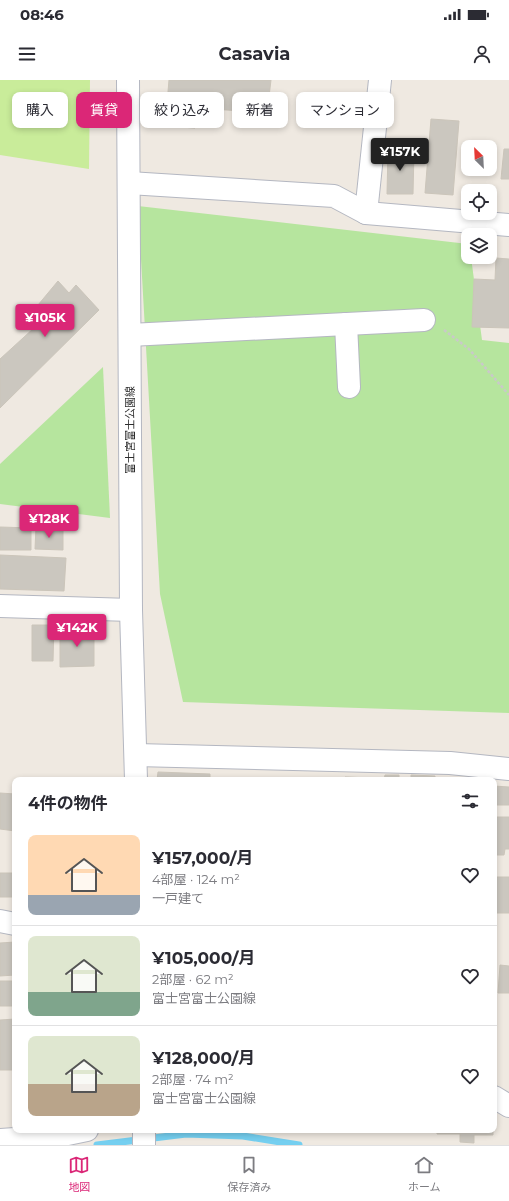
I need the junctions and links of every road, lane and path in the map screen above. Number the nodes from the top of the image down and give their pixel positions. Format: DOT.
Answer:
graph roads {
  1 [pos="128,80"];
  2 [pos="380,80"];
  3 [pos="129,183"];
  4 [pos="366,214"];
  5 [pos="509,225"];
  6 [pos="432,323"];
  7 [pos="346,324"];
  8 [pos="130,335"];
  9 [pos="349,387"];
  10 [pos="509,395"];
  11 [pos="0,606"];
  12 [pos="131,610"];
  13 [pos="136,755"];
  14 [pos="509,770"];
  15 [pos="450,772"];
  16 [pos="136,777"];
  17 [pos="0,921"];
  18 [pos="12,923"];
  19 [pos="497,1099"];
  20 [pos="509,1106"];
  21 [pos="73,1133"];
  22 [pos="144,1133"];
  23 [pos="0,1140"];
  24 [pos="144,1145"];
  1 -- 3 [label="street, 富士宮富士公園線"];
  2 -- 4 [label="street"];
  3 -- 4 [label="street"];
  3 -- 8 [label="street, 富士宮富士公園線"];
  4 -- 5 [label="street"];
  6 -- 7 [label="street"];
  6 -- 10 [label="path"];
  7 -- 8 [label="street"];
  7 -- 9 [label="street"];
  8 -- 12 [label="street, 富士宮富士公園線"];
  11 -- 12 [label="street"];
  12 -- 13 [label="street, 富士宮富士公園線"];
  13 -- 15 [label="street"];
  13 -- 16 [label="street, 富士宮富士公園線"];
  14 -- 15 [label="street"];
  17 -- 18 [label="street"];
  19 -- 20 [label="street"];
  21 -- 23 [label="street"];
  22 -- 24 [label="street"];
}
